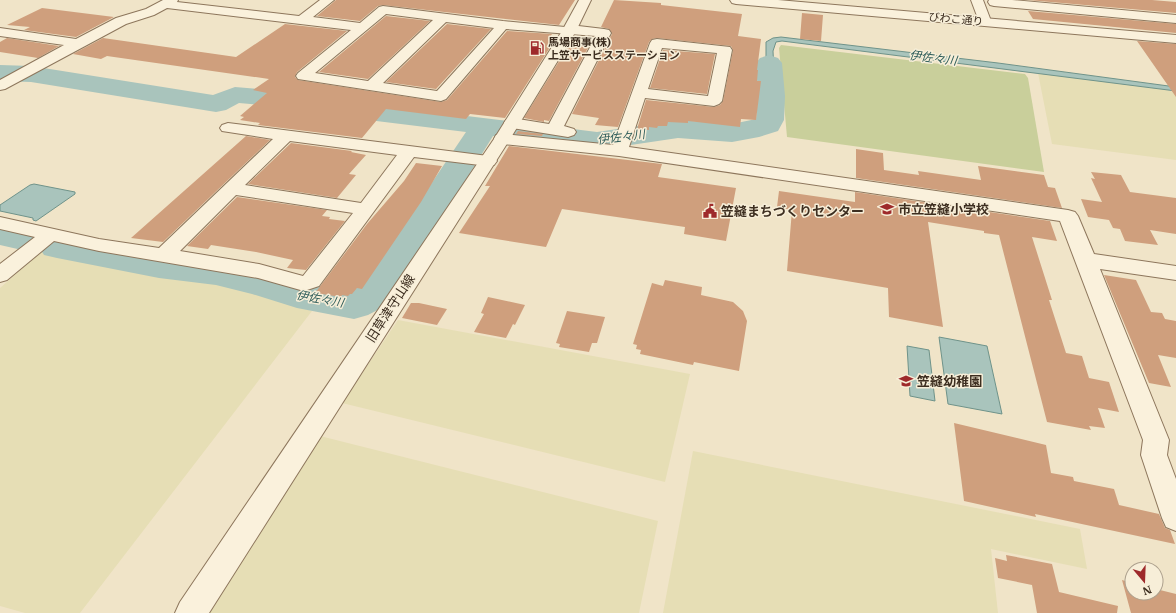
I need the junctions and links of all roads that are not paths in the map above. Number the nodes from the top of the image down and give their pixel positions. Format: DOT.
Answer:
graph roads {
  1 [pos="324,0"];
  2 [pos="328,0"];
  3 [pos="584,0"];
  4 [pos="736,0"];
  5 [pos="977,0"];
  6 [pos="168,2"];
  7 [pos="994,2"];
  8 [pos="443,18"];
  9 [pos="1176,19"];
  10 [pos="302,20"];
  11 [pos="985,21"];
  12 [pos="502,25"];
  13 [pos="362,28"];
  14 [pos="569,30"];
  15 [pos="0,32"];
  16 [pos="1176,39"];
  17 [pos="78,43"];
  18 [pos="4,81"];
  19 [pos="371,86"];
  20 [pos="639,93"];
  21 [pos="228,128"];
  22 [pos="554,130"];
  23 [pos="507,131"];
  24 [pos="286,135"];
  25 [pos="622,141"];
  26 [pos="409,151"];
  27 [pos="480,160"];
  28 [pos="232,189"];
  29 [pos="365,209"];
  30 [pos="0,223"];
  31 [pos="52,234"];
  32 [pos="164,255"];
  33 [pos="1086,260"];
  34 [pos="1176,273"];
  35 [pos="0,274"];
  36 [pos="1176,518"];
  37 [pos="190,613"];
  1 -- 2 [label="street"];
  2 -- 10 [label="street"];
  3 -- 14 [label="street, 旧草津守山線"];
  4 -- 11 [label="street, びわこ通り"];
  5 -- 11 [label="street"];
  6 -- 10 [label="street"];
  6 -- 17 [label="street"];
  7 -- 9 [label="street"];
  8 -- 12 [label="street"];
  8 -- 13 [label="street"];
  8 -- 19 [label="street"];
  10 -- 13 [label="street"];
  11 -- 16 [label="street, びわこ通り"];
  12 -- 14 [label="street"];
  12 -- 19 [label="street"];
  13 -- 19 [label="street"];
  14 -- 22 [label="street"];
  14 -- 23 [label="street, 旧草津守山線"];
  15 -- 17 [label="street"];
  17 -- 18 [label="street"];
  20 -- 20 [label="street"];
  20 -- 25 [label="street"];
  21 -- 24 [label="street"];
  22 -- 23 [label="street"];
  22 -- 25 [label="street"];
  23 -- 25 [label="street"];
  23 -- 27 [label="street, 旧草津守山線"];
  24 -- 26 [label="street"];
  24 -- 28 [label="street"];
  25 -- 33 [label="street"];
  26 -- 27 [label="street"];
  26 -- 29 [label="street"];
  27 -- 37 [label="street, 旧草津守山線"];
  28 -- 29 [label="street"];
  28 -- 32 [label="street"];
  29 -- 32 [label="street"];
  30 -- 31 [label="street"];
  31 -- 32 [label="street"];
  31 -- 35 [label="street"];
  33 -- 34 [label="street"];
  33 -- 36 [label="street"];
}
